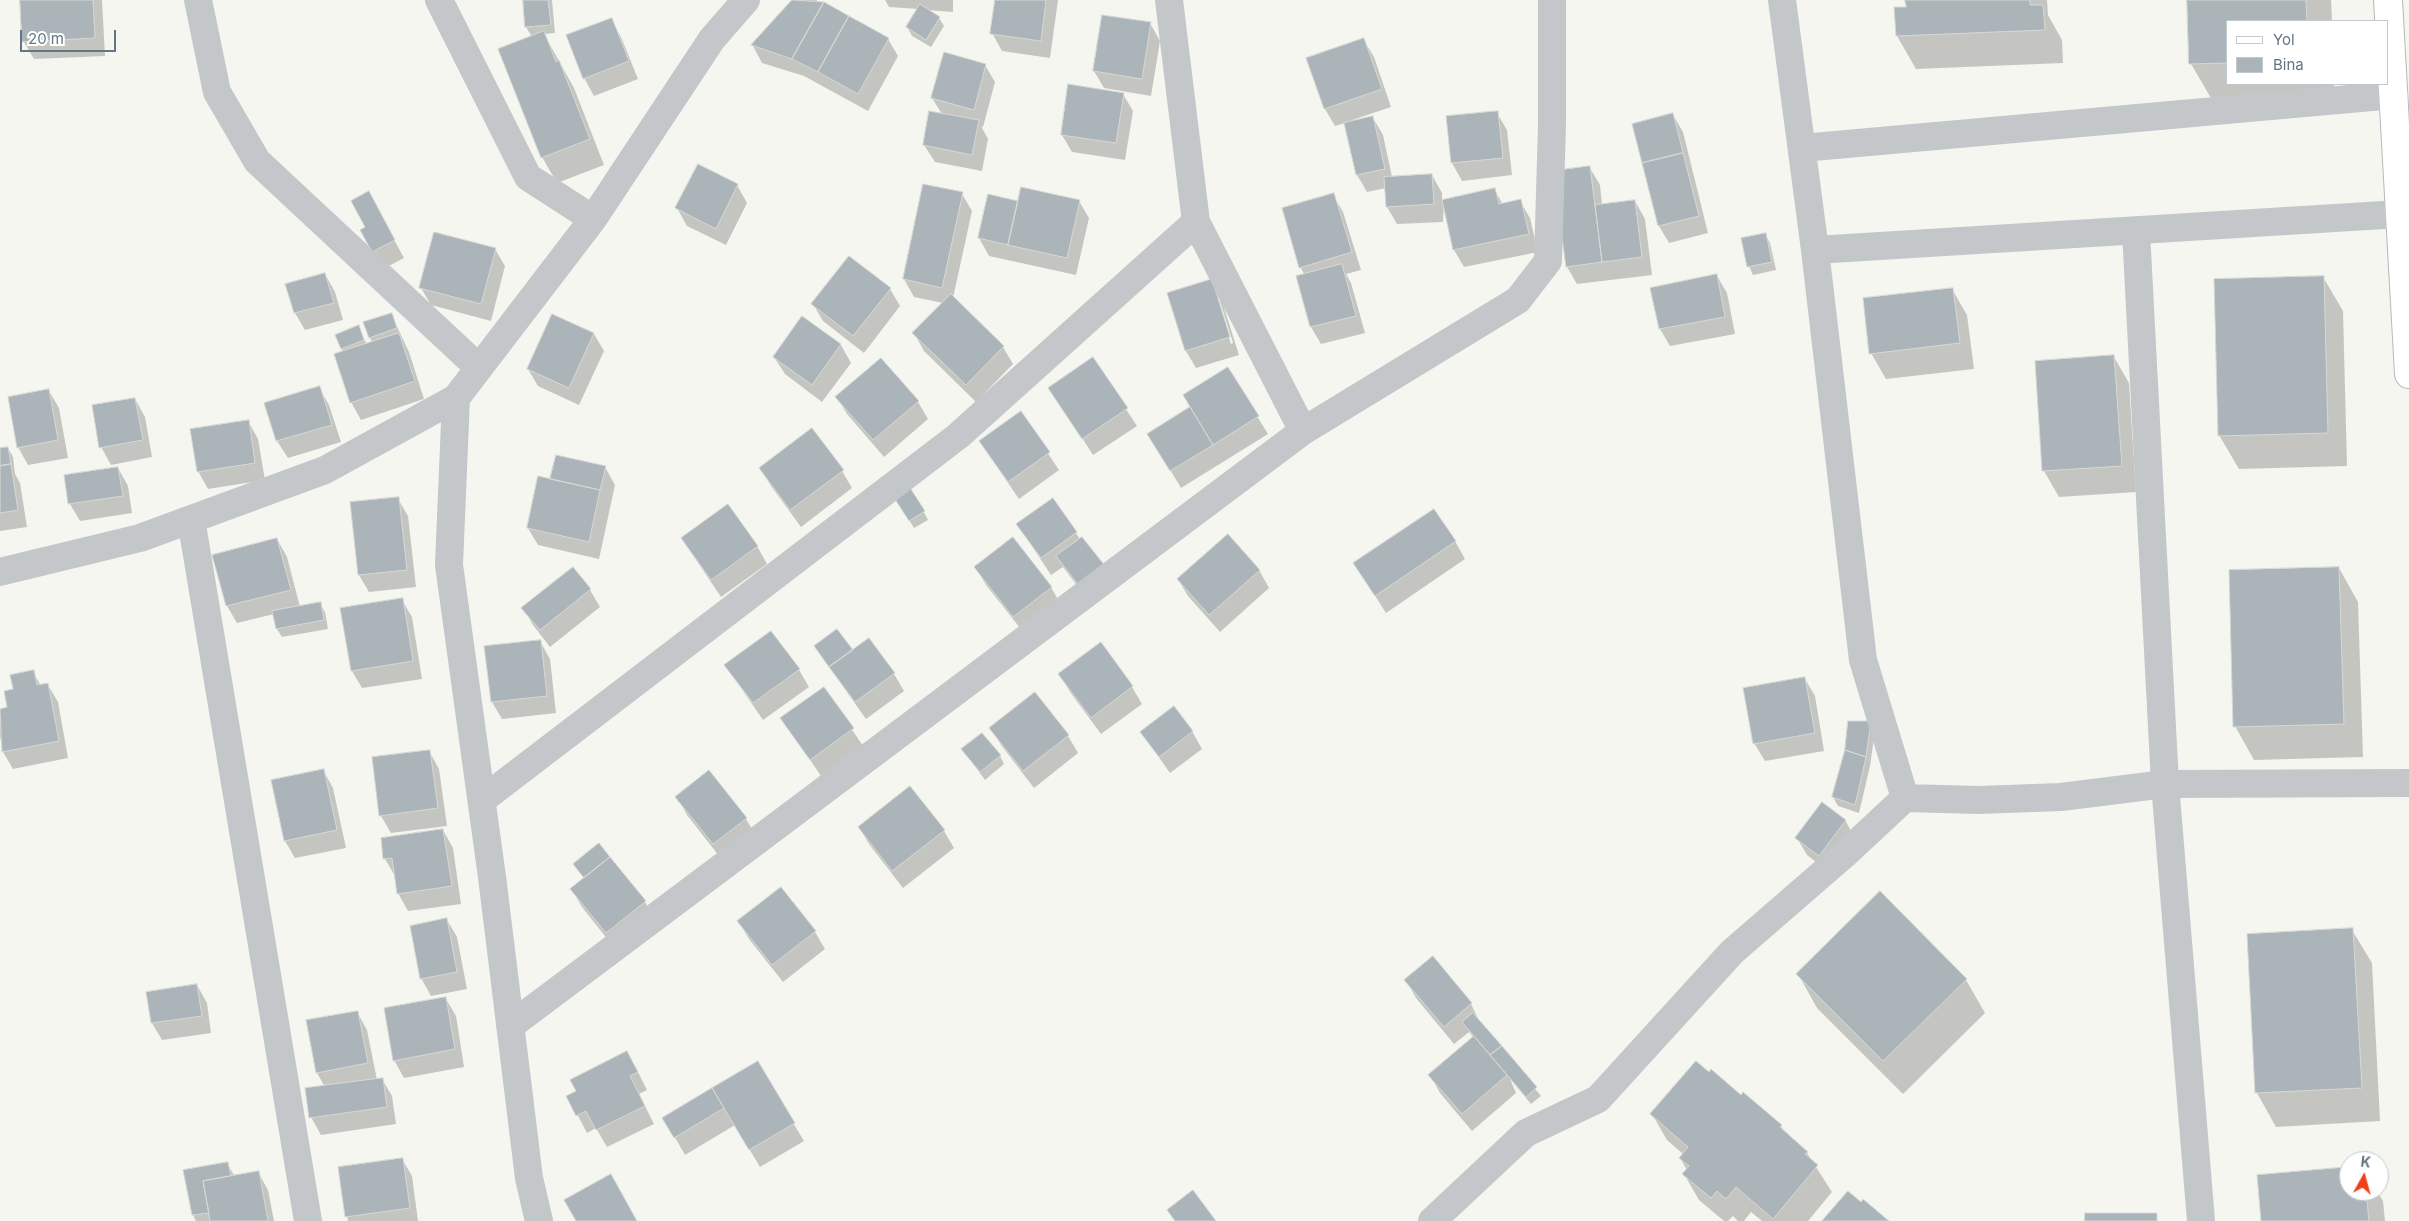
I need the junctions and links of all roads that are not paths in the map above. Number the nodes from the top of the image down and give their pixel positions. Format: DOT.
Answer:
graph roads {
  1 [pos="198,0"];
  2 [pos="439,0"];
  3 [pos="746,0"];
  4 [pos="1169,0"];
  5 [pos="1552,0"];
  6 [pos="1782,0"];
  7 [pos="2388,0"];
  8 [pos="2394,95"];
  9 [pos="1802,148"];
  10 [pos="2400,214"];
  11 [pos="593,220"];
  12 [pos="1196,222"];
  13 [pos="2136,230"];
  14 [pos="1815,250"];
  15 [pos="479,368"];
  16 [pos="2409,374"];
  17 [pos="456,398"];
  18 [pos="1303,431"];
  19 [pos="191,519"];
  20 [pos="0,572"];
  21 [pos="2409,783"];
  22 [pos="2165,784"];
  23 [pos="1905,798"];
  24 [pos="482,800"];
  25 [pos="510,1026"];
  26 [pos="308,1221"];
  27 [pos="539,1221"];
  28 [pos="1432,1221"];
  29 [pos="2202,1221"];
  1 -- 15 [label="street"];
  2 -- 11 [label="street"];
  3 -- 11 [label="street"];
  4 -- 12 [label="street"];
  5 -- 18 [label="street"];
  6 -- 9 [label="street"];
  7 -- 8 [label="main road"];
  8 -- 9 [label="street"];
  8 -- 10 [label="main road"];
  9 -- 14 [label="street"];
  10 -- 13 [label="street"];
  10 -- 16 [label="main road"];
  11 -- 15 [label="street"];
  12 -- 18 [label="street"];
  12 -- 24 [label="street"];
  13 -- 14 [label="street"];
  13 -- 22 [label="street"];
  14 -- 23 [label="street"];
  15 -- 17 [label="street"];
  17 -- 19 [label="street"];
  17 -- 24 [label="street"];
  18 -- 25 [label="street"];
  19 -- 20 [label="street"];
  19 -- 26 [label="street"];
  21 -- 22 [label="street"];
  22 -- 23 [label="street"];
  22 -- 29 [label="street"];
  23 -- 28 [label="street"];
  24 -- 25 [label="street"];
  25 -- 27 [label="street"];
}
